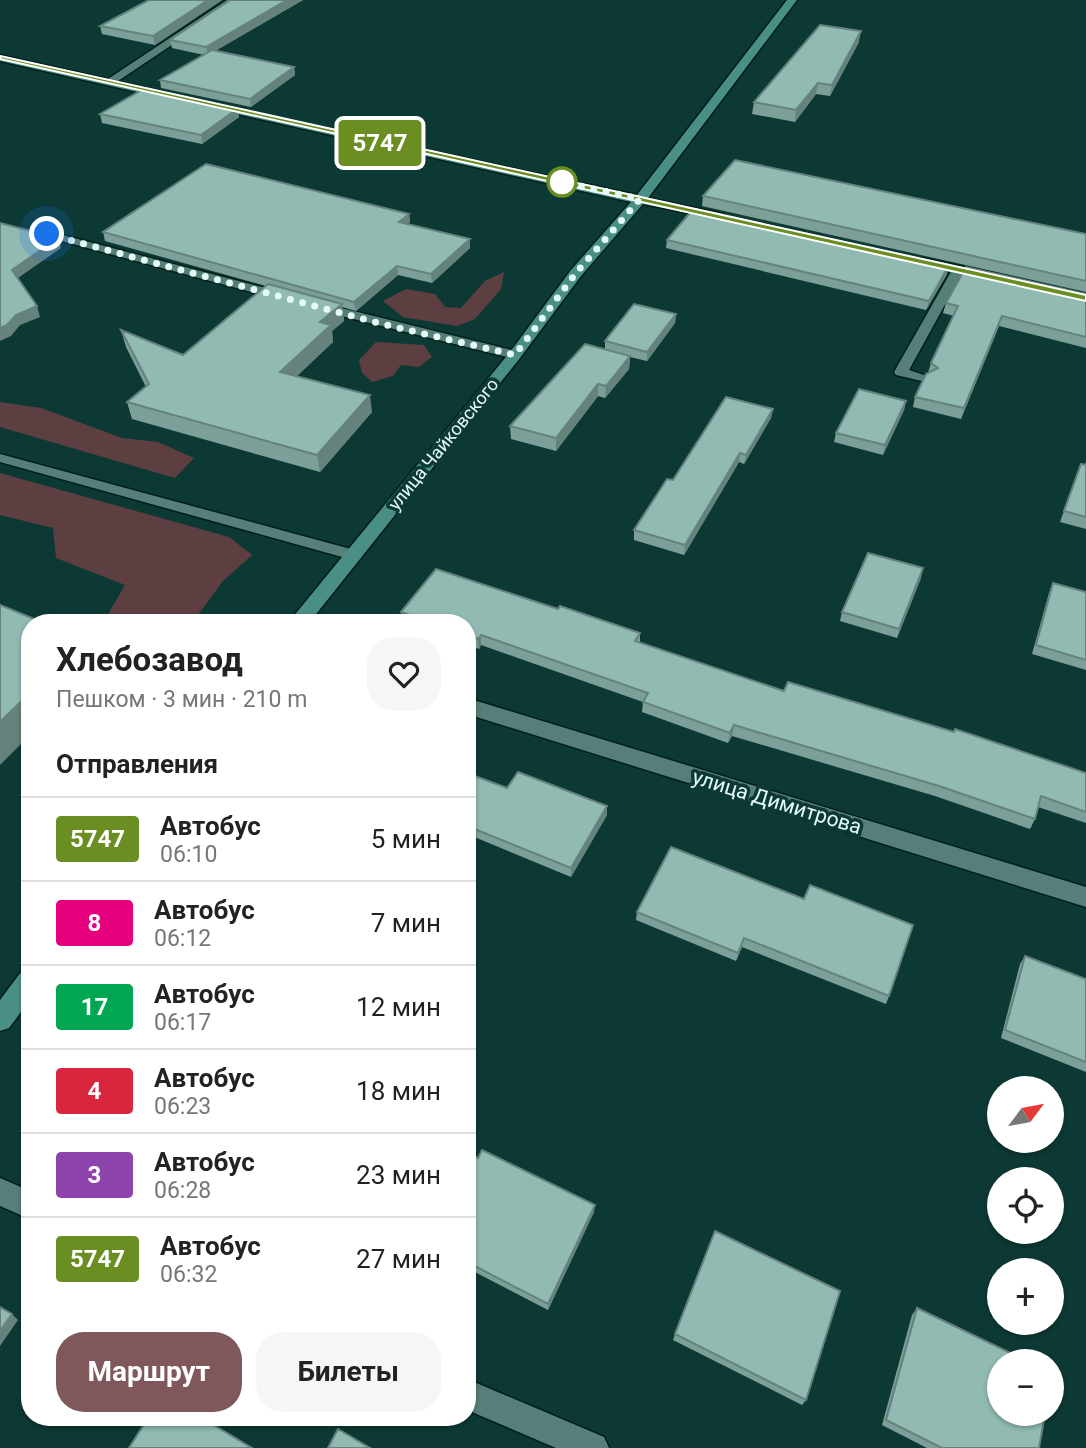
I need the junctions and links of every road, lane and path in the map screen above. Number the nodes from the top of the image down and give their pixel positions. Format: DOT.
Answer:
graph roads {
  1 [pos="234,0"];
  2 [pos="792,0"];
  3 [pos="0,58"];
  4 [pos="108,83"];
  5 [pos="176,98"];
  6 [pos="202,104"];
  7 [pos="640,199"];
  8 [pos="729,219"];
  9 [pos="47,234"];
  10 [pos="905,258"];
  11 [pos="958,270"];
  12 [pos="1009,281"];
  13 [pos="288,298"];
  14 [pos="302,302"];
  15 [pos="515,355"];
  16 [pos="926,378"];
  17 [pos="0,458"];
  18 [pos="353,555"];
  19 [pos="305,614"];
  20 [pos="476,709"];
  21 [pos="1086,897"];
  22 [pos="21,992"];
  23 [pos="0,1020"];
  24 [pos="0,1192"];
  25 [pos="21,1201"];
  26 [pos="476,1398"];
  27 [pos="593,1448"];
  1 -- 4 [label="street"];
  2 -- 7 [label="street, улица Чайковского"];
  3 -- 4 [label="street"];
  4 -- 5 [label="street"];
  6 -- 7 [label="street"];
  7 -- 8 [label="street"];
  7 -- 15 [label="street, улица Чайковского"];
  9 -- 13 [label="lane"];
  10 -- 11 [label="street"];
  11 -- 12 [label="street"];
  11 -- 16 [label="lane"];
  14 -- 15 [label="lane"];
  15 -- 18 [label="street, улица Чайковского"];
  17 -- 18 [label="lane"];
  18 -- 19 [label="street, улица Чайковского"];
  20 -- 21 [label="street, улица Димитрова"];
  22 -- 23 [label="street"];
  24 -- 25 [label="street"];
  26 -- 27 [label="street"];
}
